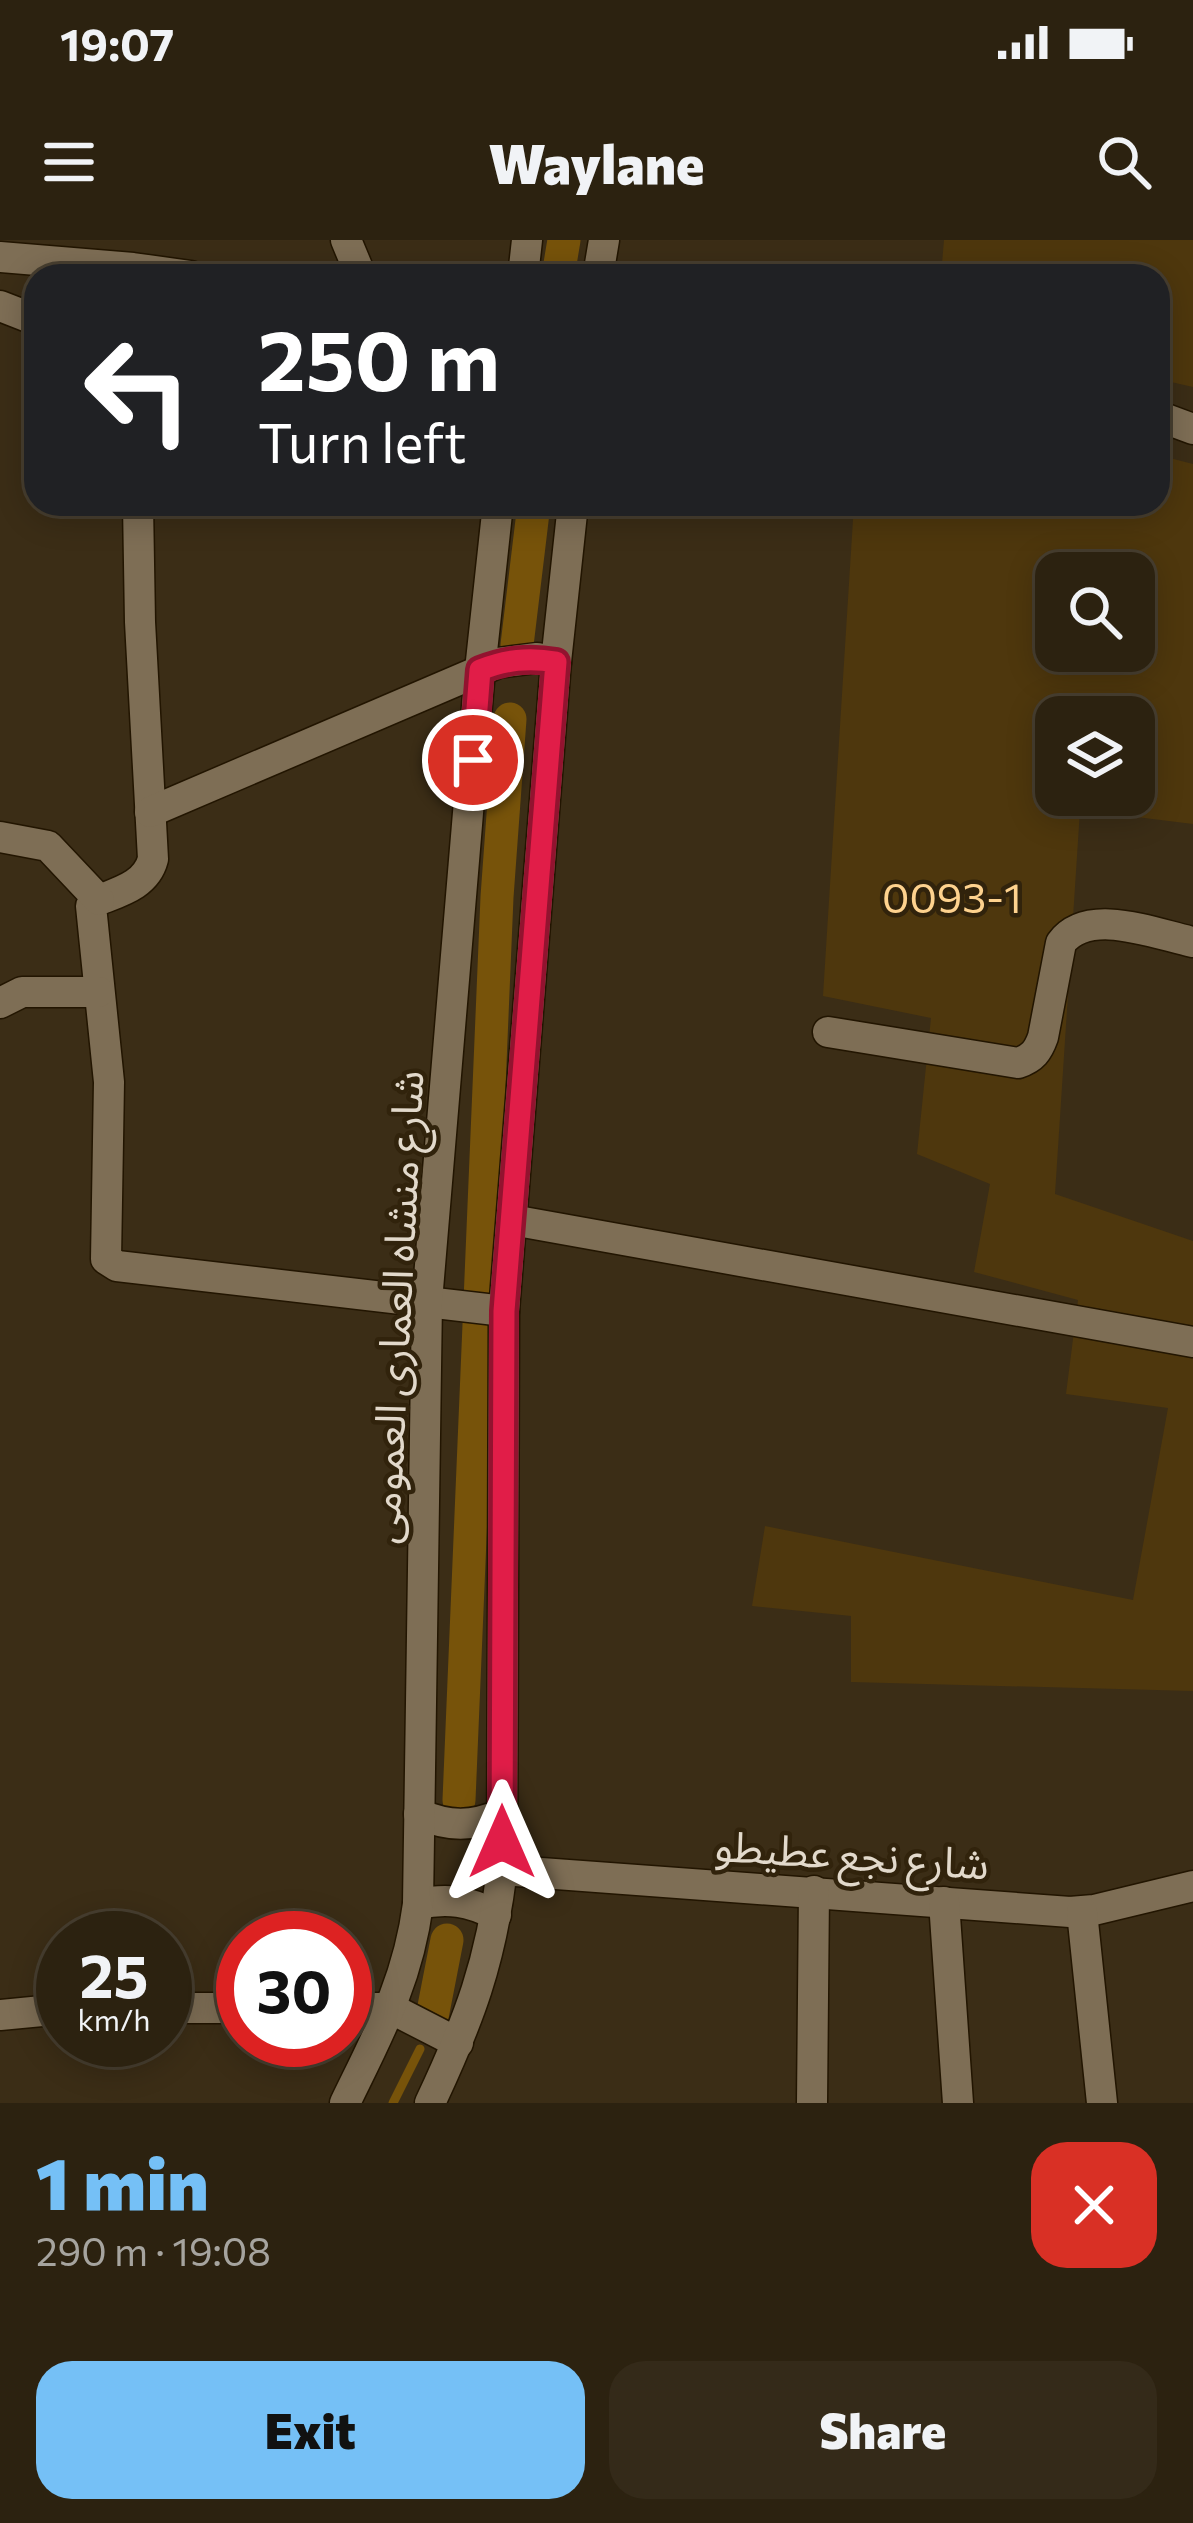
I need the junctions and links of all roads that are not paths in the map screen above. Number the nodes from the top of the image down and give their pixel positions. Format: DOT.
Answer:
graph roads {
  1 [pos="0,257"];
  2 [pos="62,264"];
  3 [pos="138,516"];
  4 [pos="497,516"];
  5 [pos="572,516"];
  6 [pos="556,662"];
  7 [pos="480,670"];
  8 [pos="151,812"];
  9 [pos="0,837"];
  10 [pos="99,900"];
  11 [pos="1193,942"];
  12 [pos="99,992"];
  13 [pos="0,1003"];
  14 [pos="828,1032"];
  15 [pos="512,1220"];
  16 [pos="427,1301"];
  17 [pos="504,1311"];
  18 [pos="1193,1342"];
  19 [pos="419,1814"];
  20 [pos="502,1814"];
  21 [pos="502,1870"];
  22 [pos="1193,1886"];
  23 [pos="814,1891"];
  24 [pos="944,1902"];
  25 [pos="418,1904"];
  26 [pos="1082,1912"];
  27 [pos="496,1915"];
  28 [pos="372,2008"];
  29 [pos="390,2008"];
  30 [pos="36,2011"];
  31 [pos="0,2014"];
  32 [pos="458,2043"];
  33 [pos="346,2103"];
  34 [pos="430,2103"];
  35 [pos="812,2103"];
  36 [pos="958,2103"];
  37 [pos="1102,2103"];
  1 -- 2 [label="street"];
  3 -- 8 [label="street"];
  4 -- 7 [label="street, شارع منشاه العمارى العمومى"];
  5 -- 6 [label="street"];
  6 -- 7 [label="street"];
  6 -- 15 [label="street"];
  7 -- 8 [label="street"];
  7 -- 16 [label="street, شارع منشاه العمارى العمومى"];
  8 -- 10 [label="street"];
  9 -- 10 [label="street"];
  10 -- 12 [label="street"];
  11 -- 14 [label="street"];
  12 -- 13 [label="street"];
  12 -- 16 [label="street"];
  15 -- 17 [label="street"];
  15 -- 18 [label="street"];
  16 -- 17 [label="street"];
  16 -- 19 [label="street, شارع منشاه العمارى العمومى"];
  17 -- 20 [label="street"];
  19 -- 20 [label="street"];
  19 -- 25 [label="street, شارع منشاه العمارى العمومى"];
  20 -- 21 [label="street"];
  21 -- 23 [label="street, شارع نجع عطيطو"];
  21 -- 27 [label="street"];
  22 -- 26 [label="street, شارع نجع عطيطو"];
  23 -- 24 [label="street, شارع نجع عطيطو"];
  23 -- 35 [label="street"];
  24 -- 26 [label="street, شارع نجع عطيطو"];
  24 -- 36 [label="street"];
  25 -- 27 [label="street"];
  25 -- 29 [label="street, شارع منشاه العمارى العمومى"];
  26 -- 37 [label="street"];
  27 -- 32 [label="street"];
  28 -- 29 [label="street"];
  29 -- 32 [label="street"];
  29 -- 33 [label="street, شارع منشاه العمارى العمومى"];
  30 -- 31 [label="street"];
  32 -- 34 [label="street"];
}
